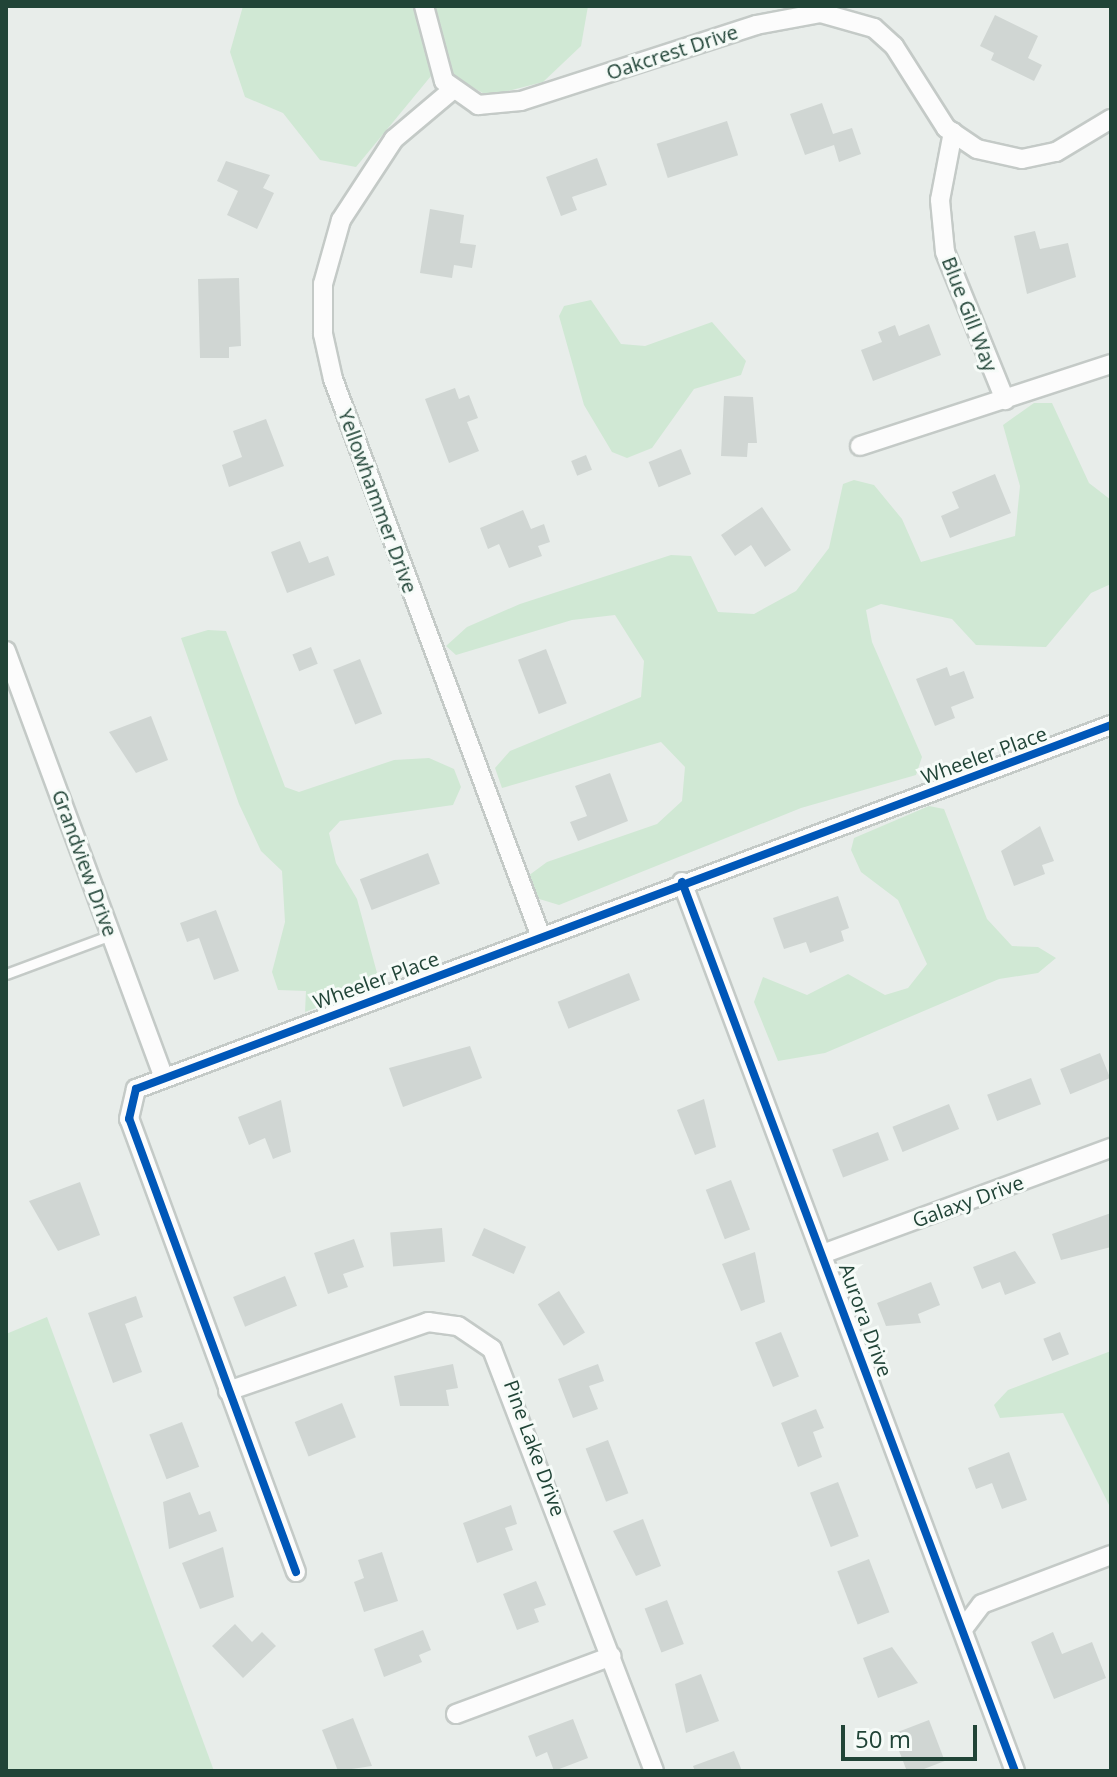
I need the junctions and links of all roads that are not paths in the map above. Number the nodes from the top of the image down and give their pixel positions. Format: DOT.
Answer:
graph roads {
  1 [pos="424,6"];
  2 [pos="451,91"];
  3 [pos="1111,119"];
  4 [pos="953,132"];
  5 [pos="1111,364"];
  6 [pos="1005,400"];
  7 [pos="860,446"];
  8 [pos="6,651"];
  9 [pos="1111,725"];
  10 [pos="682,882"];
  11 [pos="111,935"];
  12 [pos="541,937"];
  13 [pos="6,974"];
  14 [pos="163,1075"];
  15 [pos="1111,1148"];
  16 [pos="825,1253"];
  17 [pos="228,1391"];
  18 [pos="1111,1555"];
  19 [pos="296,1572"];
  20 [pos="963,1629"];
  21 [pos="612,1656"];
  22 [pos="456,1714"];
  23 [pos="654,1771"];
  24 [pos="1015,1771"];
  1 -- 2 [label="street"];
  2 -- 4 [label="street, Oakcrest Drive"];
  2 -- 12 [label="street, Yellowhammer Drive"];
  3 -- 4 [label="street, Oakcrest Drive"];
  4 -- 6 [label="street, Blue Gill Way"];
  5 -- 6 [label="street"];
  6 -- 7 [label="street"];
  8 -- 11 [label="street, Grandview Drive"];
  9 -- 10 [label="street, Wheeler Place"];
  10 -- 12 [label="street, Wheeler Place"];
  10 -- 16 [label="street, Aurora Drive"];
  11 -- 13 [label="lane"];
  11 -- 14 [label="street, Grandview Drive"];
  12 -- 14 [label="street, Wheeler Place"];
  14 -- 17 [label="street, Wheeler Place"];
  15 -- 16 [label="street, Galaxy Drive"];
  16 -- 20 [label="street, Aurora Drive"];
  17 -- 19 [label="street, Wheeler Place"];
  17 -- 21 [label="street, Pine Lake Drive"];
  18 -- 20 [label="street"];
  20 -- 24 [label="street, Aurora Drive"];
  21 -- 22 [label="street"];
  21 -- 23 [label="street, Pine Lake Drive"];
}
